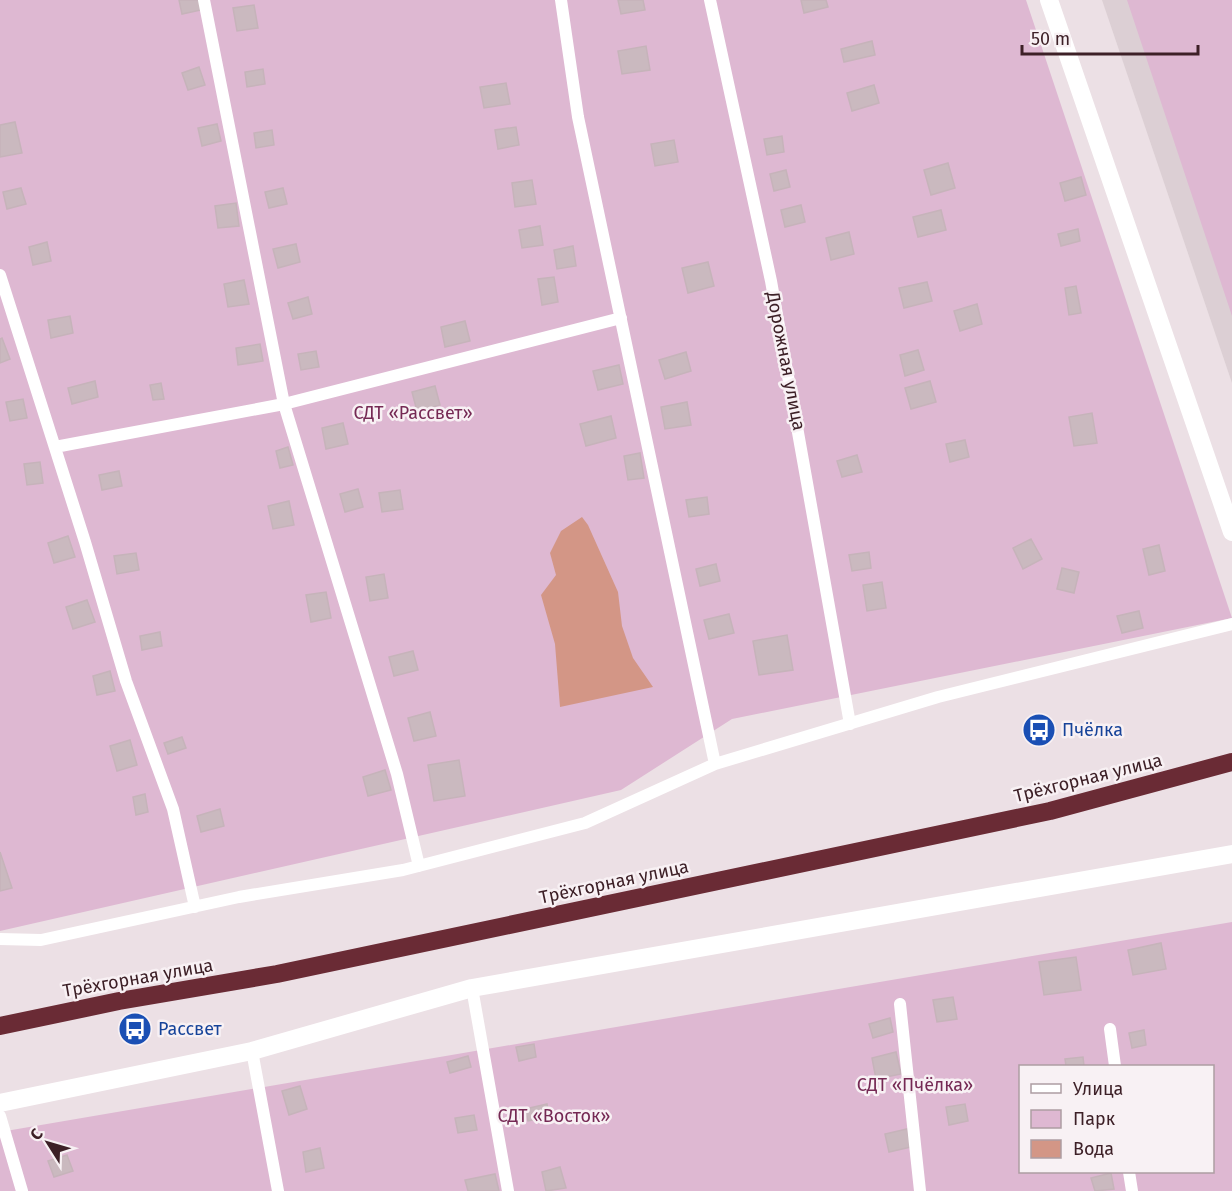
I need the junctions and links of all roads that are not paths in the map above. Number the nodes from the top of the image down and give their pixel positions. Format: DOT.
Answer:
graph roads {
  1 [pos="204,0"];
  2 [pos="561,0"];
  3 [pos="710,0"];
  4 [pos="1049,0"];
  5 [pos="0,274"];
  6 [pos="621,318"];
  7 [pos="284,404"];
  8 [pos="55,447"];
  9 [pos="1232,532"];
  10 [pos="1232,624"];
  11 [pos="850,724"];
  12 [pos="1232,762"];
  13 [pos="715,764"];
  14 [pos="1232,854"];
  15 [pos="419,866"];
  16 [pos="195,906"];
  17 [pos="0,939"];
  18 [pos="472,988"];
  19 [pos="900,1004"];
  20 [pos="0,1026"];
  21 [pos="1110,1029"];
  22 [pos="252,1051"];
  23 [pos="1115,1065"];
  24 [pos="0,1103"];
  25 [pos="0,1116"];
  26 [pos="1129,1173"];
  27 [pos="22,1191"];
  28 [pos="278,1191"];
  29 [pos="508,1191"];
  30 [pos="920,1191"];
  31 [pos="1132,1191"];
  1 -- 7 [label="lane"];
  2 -- 6 [label="lane"];
  3 -- 11 [label="lane, Дорожная улица"];
  4 -- 9 [label="street"];
  5 -- 8 [label="lane"];
  6 -- 7 [label="lane"];
  6 -- 13 [label="lane"];
  7 -- 8 [label="lane"];
  7 -- 15 [label="lane"];
  8 -- 16 [label="lane"];
  10 -- 11 [label="lane"];
  11 -- 13 [label="lane"];
  12 -- 20 [label="highway, Трёхгорная улица"];
  13 -- 15 [label="lane"];
  14 -- 18 [label="street"];
  15 -- 16 [label="lane"];
  16 -- 17 [label="lane"];
  18 -- 22 [label="street"];
  18 -- 29 [label="lane"];
  19 -- 30 [label="lane"];
  21 -- 23 [label="lane"];
  22 -- 24 [label="street"];
  22 -- 28 [label="lane"];
  25 -- 27 [label="lane"];
  26 -- 31 [label="lane"];
}
